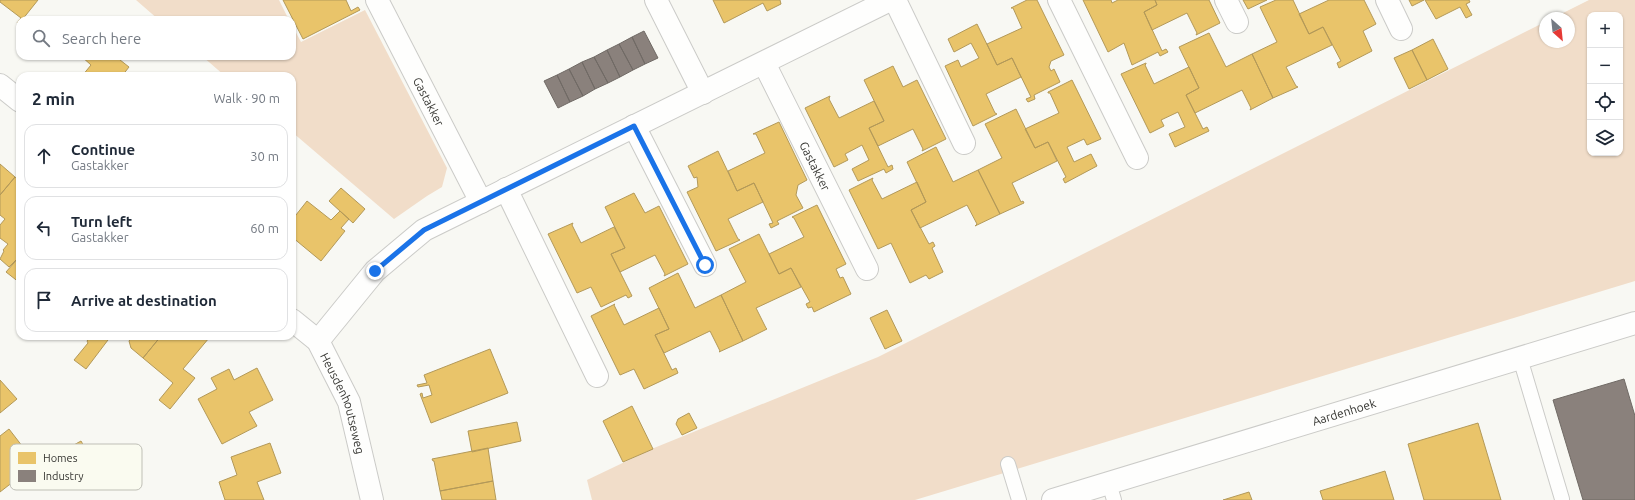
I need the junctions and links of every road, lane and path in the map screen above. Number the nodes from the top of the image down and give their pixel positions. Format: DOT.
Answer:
graph roads {
  1 [pos="377,0"];
  2 [pos="656,0"];
  3 [pos="890,0"];
  4 [pos="895,0"];
  5 [pos="1059,0"];
  6 [pos="1226,0"];
  7 [pos="1386,0"];
  8 [pos="1237,22"];
  9 [pos="1401,29"];
  10 [pos="764,62"];
  11 [pos="0,85"];
  12 [pos="702,93"];
  13 [pos="16,98"];
  14 [pos="634,126"];
  15 [pos="964,143"];
  16 [pos="1137,158"];
  17 [pos="506,190"];
  18 [pos="481,202"];
  19 [pos="705,265"];
  20 [pos="867,269"];
  21 [pos="296,323"];
  22 [pos="1635,323"];
  23 [pos="318,341"];
  24 [pos="1520,358"];
  25 [pos="597,376"];
  26 [pos="1008,464"];
  27 [pos="1112,492"];
  28 [pos="1562,499"];
  29 [pos="372,500"];
  30 [pos="1019,500"];
  31 [pos="1053,500"];
  1 -- 18 [label="street, Gastakker"];
  2 -- 12 [label="street"];
  3 -- 10 [label="street"];
  4 -- 15 [label="street"];
  5 -- 16 [label="street"];
  6 -- 8 [label="street"];
  7 -- 9 [label="street"];
  10 -- 12 [label="street"];
  10 -- 20 [label="street, Gastakker"];
  11 -- 13 [label="street"];
  12 -- 14 [label="street"];
  14 -- 17 [label="street"];
  14 -- 19 [label="street"];
  17 -- 18 [label="street"];
  17 -- 25 [label="street"];
  18 -- 23 [label="street"];
  21 -- 23 [label="street, Heusdenhoutseweg"];
  22 -- 24 [label="street, Aardenhoek"];
  23 -- 29 [label="street, Heusdenhoutseweg"];
  24 -- 27 [label="street, Aardenhoek"];
  24 -- 28 [label="lane"];
  26 -- 30 [label="lane"];
  27 -- 31 [label="street, Aardenhoek"];
}
